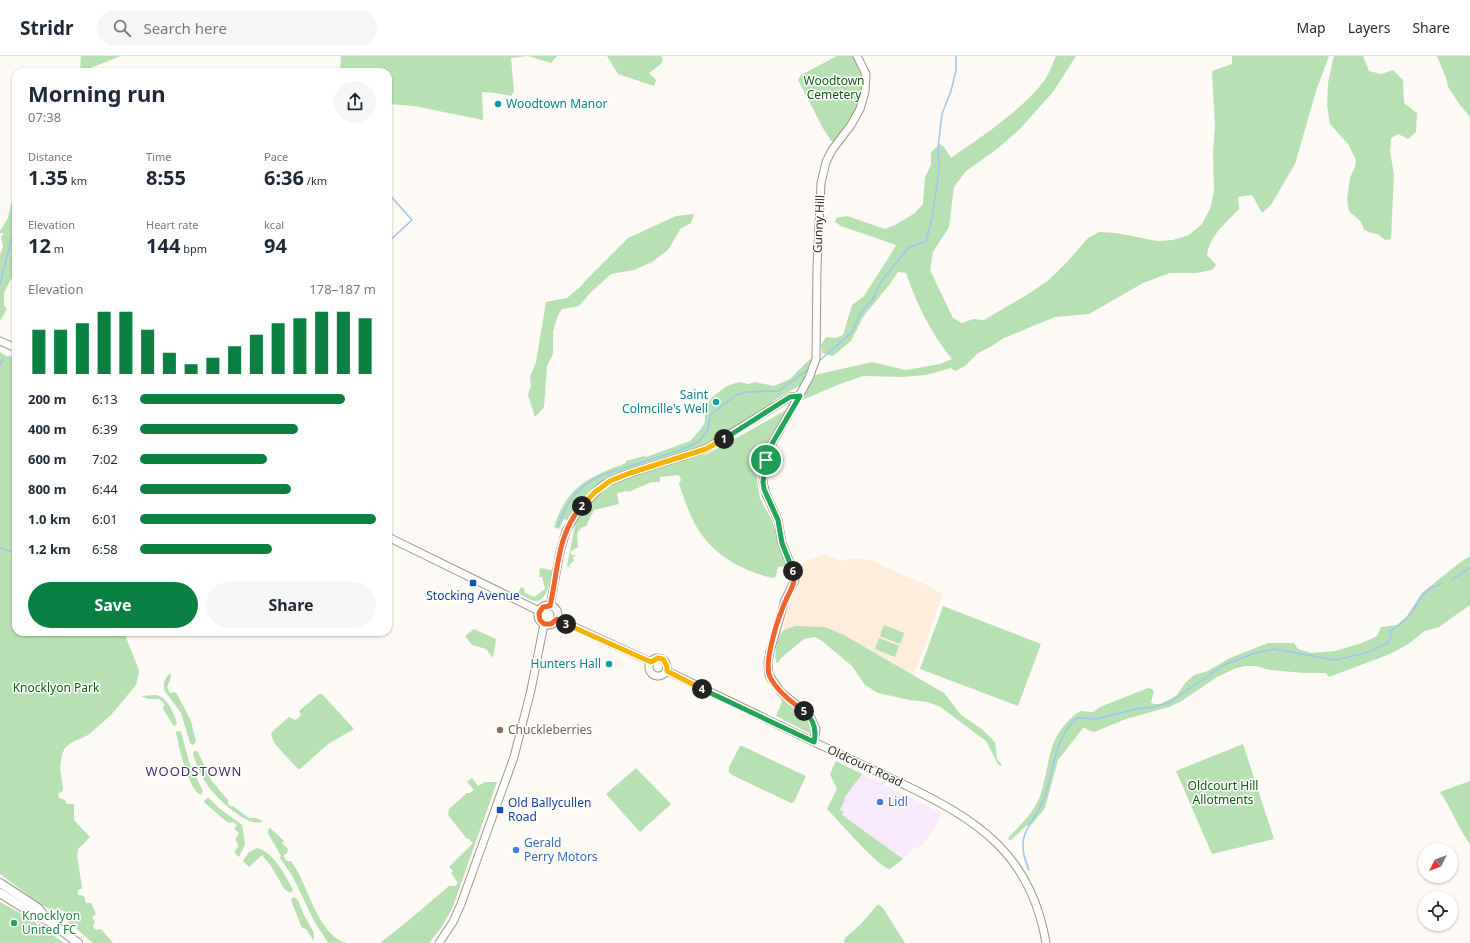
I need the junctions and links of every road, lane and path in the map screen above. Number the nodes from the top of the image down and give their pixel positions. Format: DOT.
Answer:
graph roads {
  1 [pos="857,56"];
  2 [pos="0,341"];
  3 [pos="12,346"];
  4 [pos="798,398"];
  5 [pos="392,539"];
  6 [pos="550,606"];
  7 [pos="539,611"];
  8 [pos="557,619"];
  9 [pos="544,624"];
  10 [pos="651,662"];
  11 [pos="667,671"];
  12 [pos="814,742"];
  13 [pos="0,883"];
  14 [pos="0,893"];
  15 [pos="49,921"];
  16 [pos="78,943"];
  17 [pos="439,943"];
  18 [pos="1046,943"];
  1 -- 4 [label="street, Gunny Hill"];
  2 -- 3 [label="street"];
  4 -- 6 [label="street"];
  4 -- 12 [label="street, Oldcourt Road"];
  5 -- 7 [label="street"];
  6 -- 7 [label="street"];
  6 -- 8 [label="street"];
  7 -- 9 [label="street"];
  8 -- 9 [label="street"];
  8 -- 10 [label="street"];
  9 -- 17 [label="street"];
  10 -- 11 [label="street"];
  10 -- 11 [label="street"];
  11 -- 12 [label="street"];
  12 -- 18 [label="street, Oldcourt Road"];
  13 -- 15 [label="main road"];
  14 -- 15 [label="main road"];
  15 -- 16 [label="main road"];
}
